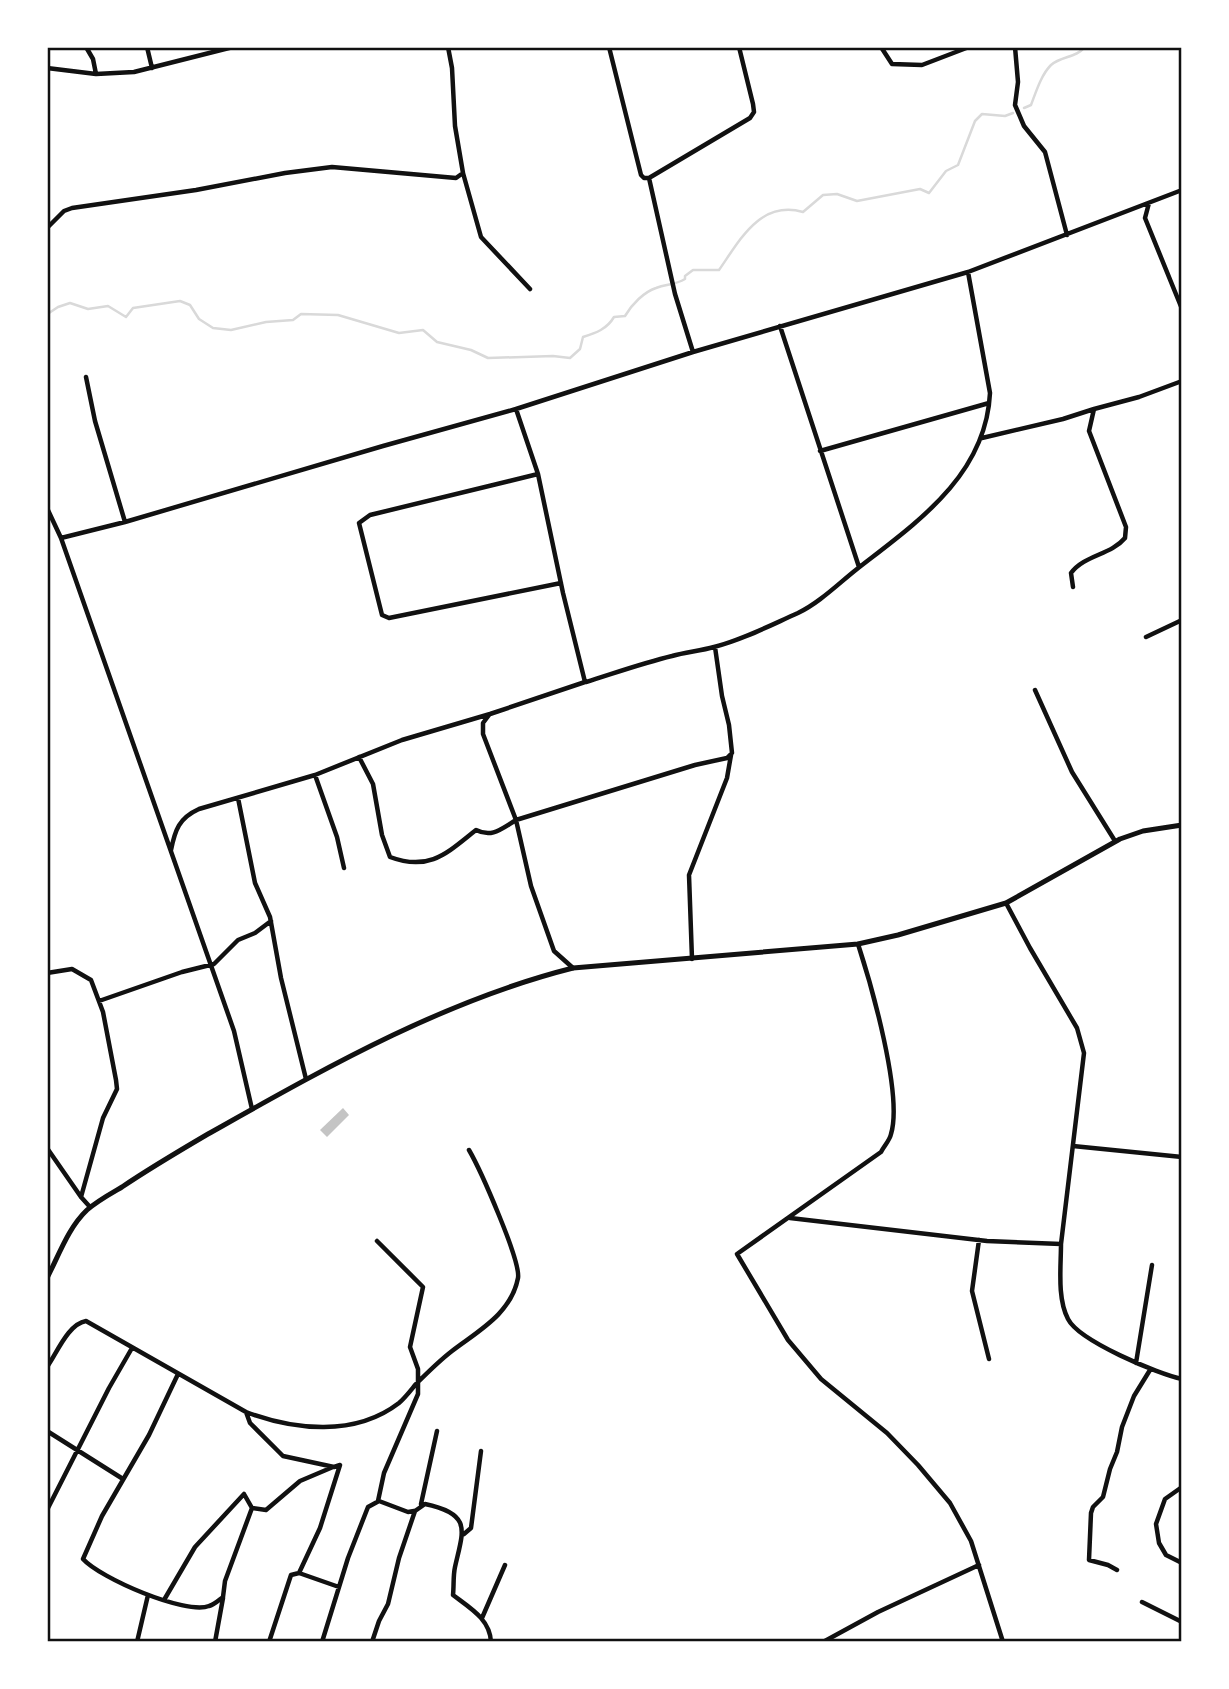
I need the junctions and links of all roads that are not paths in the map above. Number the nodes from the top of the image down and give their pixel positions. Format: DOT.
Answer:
graph roads {
  1 [pos="86,47"];
  2 [pos="147,47"];
  3 [pos="233,47"];
  4 [pos="448,47"];
  5 [pos="609,47"];
  6 [pos="739,47"];
  7 [pos="881,47"];
  8 [pos="969,47"];
  9 [pos="1015,47"];
  10 [pos="47,68"];
  11 [pos="152,68"];
  12 [pos="96,74"];
  13 [pos="463,173"];
  14 [pos="649,178"];
  15 [pos="1182,190"];
  16 [pos="1149,203"];
  17 [pos="47,228"];
  18 [pos="1068,234"];
  19 [pos="968,272"];
  20 [pos="530,289"];
  21 [pos="1182,309"];
  22 [pos="780,326"];
  23 [pos="693,352"];
  24 [pos="86,377"];
  25 [pos="1182,381"];
  26 [pos="989,403"];
  27 [pos="516,409"];
  28 [pos="1094,409"];
  29 [pos="982,438"];
  30 [pos="820,451"];
  31 [pos="538,474"];
  32 [pos="47,508"];
  33 [pos="125,522"];
  34 [pos="61,538"];
  35 [pos="859,567"];
  36 [pos="561,583"];
  37 [pos="1073,587"];
  38 [pos="1182,620"];
  39 [pos="1146,637"];
  40 [pos="715,647"];
  41 [pos="585,682"];
  42 [pos="1035,690"];
  43 [pos="490,714"];
  44 [pos="732,753"];
  45 [pos="359,757"];
  46 [pos="315,775"];
  47 [pos="238,798"];
  48 [pos="516,820"];
  49 [pos="1182,825"];
  50 [pos="1115,841"];
  51 [pos="171,850"];
  52 [pos="344,868"];
  53 [pos="1006,903"];
  54 [pos="271,921"];
  55 [pos="858,944"];
  56 [pos="692,960"];
  57 [pos="210,963"];
  58 [pos="573,968"];
  59 [pos="47,973"];
  60 [pos="99,1002"];
  61 [pos="306,1079"];
  62 [pos="252,1110"];
  63 [pos="1073,1146"];
  64 [pos="47,1148"];
  65 [pos="469,1150"];
  66 [pos="1182,1157"];
  67 [pos="80,1197"];
  68 [pos="90,1207"];
  69 [pos="789,1217"];
  70 [pos="979,1240"];
  71 [pos="377,1241"];
  72 [pos="1061,1244"];
  73 [pos="1152,1265"];
  74 [pos="47,1279"];
  75 [pos="132,1348"];
  76 [pos="989,1359"];
  77 [pos="1136,1363"];
  78 [pos="47,1367"];
  79 [pos="1150,1370"];
  80 [pos="178,1374"];
  81 [pos="1182,1378"];
  82 [pos="418,1382"];
  83 [pos="246,1412"];
  84 [pos="47,1431"];
  85 [pos="438,1431"];
  86 [pos="78,1450"];
  87 [pos="481,1451"];
  88 [pos="334,1467"];
  89 [pos="123,1479"];
  90 [pos="1182,1487"];
  91 [pos="377,1501"];
  92 [pos="421,1505"];
  93 [pos="252,1508"];
  94 [pos="47,1510"];
  95 [pos="415,1511"];
  96 [pos="463,1534"];
  97 [pos="1182,1563"];
  98 [pos="505,1565"];
  99 [pos="979,1565"];
  100 [pos="1117,1570"];
  101 [pos="299,1573"];
  102 [pos="339,1587"];
  103 [pos="148,1595"];
  104 [pos="223,1597"];
  105 [pos="164,1600"];
  106 [pos="1142,1602"];
  107 [pos="482,1618"];
  108 [pos="1182,1622"];
  109 [pos="137,1642"];
  110 [pos="215,1642"];
  111 [pos="268,1642"];
  112 [pos="322,1642"];
  113 [pos="372,1642"];
  114 [pos="491,1642"];
  115 [pos="823,1642"];
  116 [pos="1003,1642"];
  1 -- 12 [label="street"];
  2 -- 11 [label="street"];
  3 -- 11 [label="street"];
  4 -- 13 [label="street"];
  5 -- 14 [label="street"];
  6 -- 14 [label="street"];
  7 -- 8 [label="street"];
  9 -- 18 [label="street"];
  10 -- 12 [label="street"];
  11 -- 12 [label="street"];
  13 -- 17 [label="street"];
  13 -- 20 [label="street"];
  14 -- 23 [label="street"];
  15 -- 16 [label="street"];
  16 -- 18 [label="street"];
  16 -- 21 [label="street"];
  18 -- 19 [label="street"];
  19 -- 22 [label="street"];
  19 -- 26 [label="street"];
  22 -- 23 [label="street"];
  22 -- 30 [label="street"];
  23 -- 27 [label="street"];
  24 -- 33 [label="street"];
  25 -- 28 [label="street"];
  26 -- 29 [label="street"];
  26 -- 30 [label="street"];
  27 -- 31 [label="street"];
  27 -- 33 [label="street"];
  28 -- 29 [label="street"];
  28 -- 37 [label="street"];
  29 -- 35 [label="street"];
  30 -- 35 [label="street"];
  31 -- 36 [label="street"];
  31 -- 36 [label="street"];
  32 -- 34 [label="street"];
  33 -- 34 [label="street"];
  34 -- 51 [label="street"];
  35 -- 40 [label="street"];
  36 -- 41 [label="street"];
  38 -- 39 [label="street"];
  40 -- 41 [label="street"];
  40 -- 44 [label="street"];
  41 -- 43 [label="street"];
  42 -- 50 [label="street"];
  43 -- 45 [label="street"];
  43 -- 48 [label="street"];
  44 -- 48 [label="street"];
  44 -- 56 [label="street"];
  45 -- 46 [label="street"];
  45 -- 48 [label="street"];
  46 -- 47 [label="street"];
  46 -- 52 [label="street"];
  47 -- 51 [label="street"];
  47 -- 54 [label="street"];
  48 -- 58 [label="street"];
  49 -- 50 [label="street"];
  50 -- 53 [label="street"];
  51 -- 57 [label="street"];
  53 -- 55 [label="street"];
  53 -- 63 [label="street"];
  54 -- 57 [label="street"];
  54 -- 61 [label="street"];
  55 -- 56 [label="street"];
  55 -- 69 [label="street"];
  56 -- 58 [label="street"];
  57 -- 60 [label="street"];
  57 -- 62 [label="street"];
  58 -- 61 [label="street"];
  59 -- 60 [label="street"];
  60 -- 67 [label="street"];
  61 -- 62 [label="street"];
  62 -- 68 [label="street"];
  63 -- 66 [label="street"];
  63 -- 72 [label="street"];
  64 -- 67 [label="street"];
  65 -- 82 [label="street"];
  67 -- 68 [label="street"];
  68 -- 74 [label="street"];
  69 -- 70 [label="street"];
  69 -- 99 [label="street"];
  70 -- 72 [label="street"];
  70 -- 76 [label="street"];
  71 -- 82 [label="street"];
  72 -- 77 [label="street"];
  73 -- 77 [label="street"];
  75 -- 78 [label="street"];
  75 -- 80 [label="street"];
  75 -- 86 [label="street"];
  77 -- 79 [label="street"];
  79 -- 81 [label="street"];
  79 -- 100 [label="street"];
  80 -- 83 [label="street"];
  80 -- 89 [label="street"];
  82 -- 83 [label="street"];
  82 -- 91 [label="street"];
  83 -- 88 [label="street"];
  84 -- 86 [label="street"];
  85 -- 92 [label="street"];
  86 -- 89 [label="street"];
  86 -- 94 [label="street"];
  87 -- 96 [label="street"];
  88 -- 93 [label="street"];
  88 -- 101 [label="street"];
  89 -- 103 [label="street"];
  90 -- 97 [label="street"];
  91 -- 95 [label="street"];
  91 -- 102 [label="street"];
  92 -- 95 [label="street"];
  92 -- 96 [label="street"];
  93 -- 104 [label="street"];
  93 -- 105 [label="street"];
  95 -- 113 [label="street"];
  96 -- 107 [label="street"];
  98 -- 107 [label="street"];
  99 -- 115 [label="street"];
  99 -- 116 [label="street"];
  101 -- 102 [label="street"];
  101 -- 111 [label="street"];
  102 -- 112 [label="street"];
  103 -- 105 [label="street"];
  103 -- 109 [label="street"];
  104 -- 105 [label="street"];
  104 -- 110 [label="street"];
  106 -- 108 [label="street"];
  107 -- 114 [label="street"];
}
